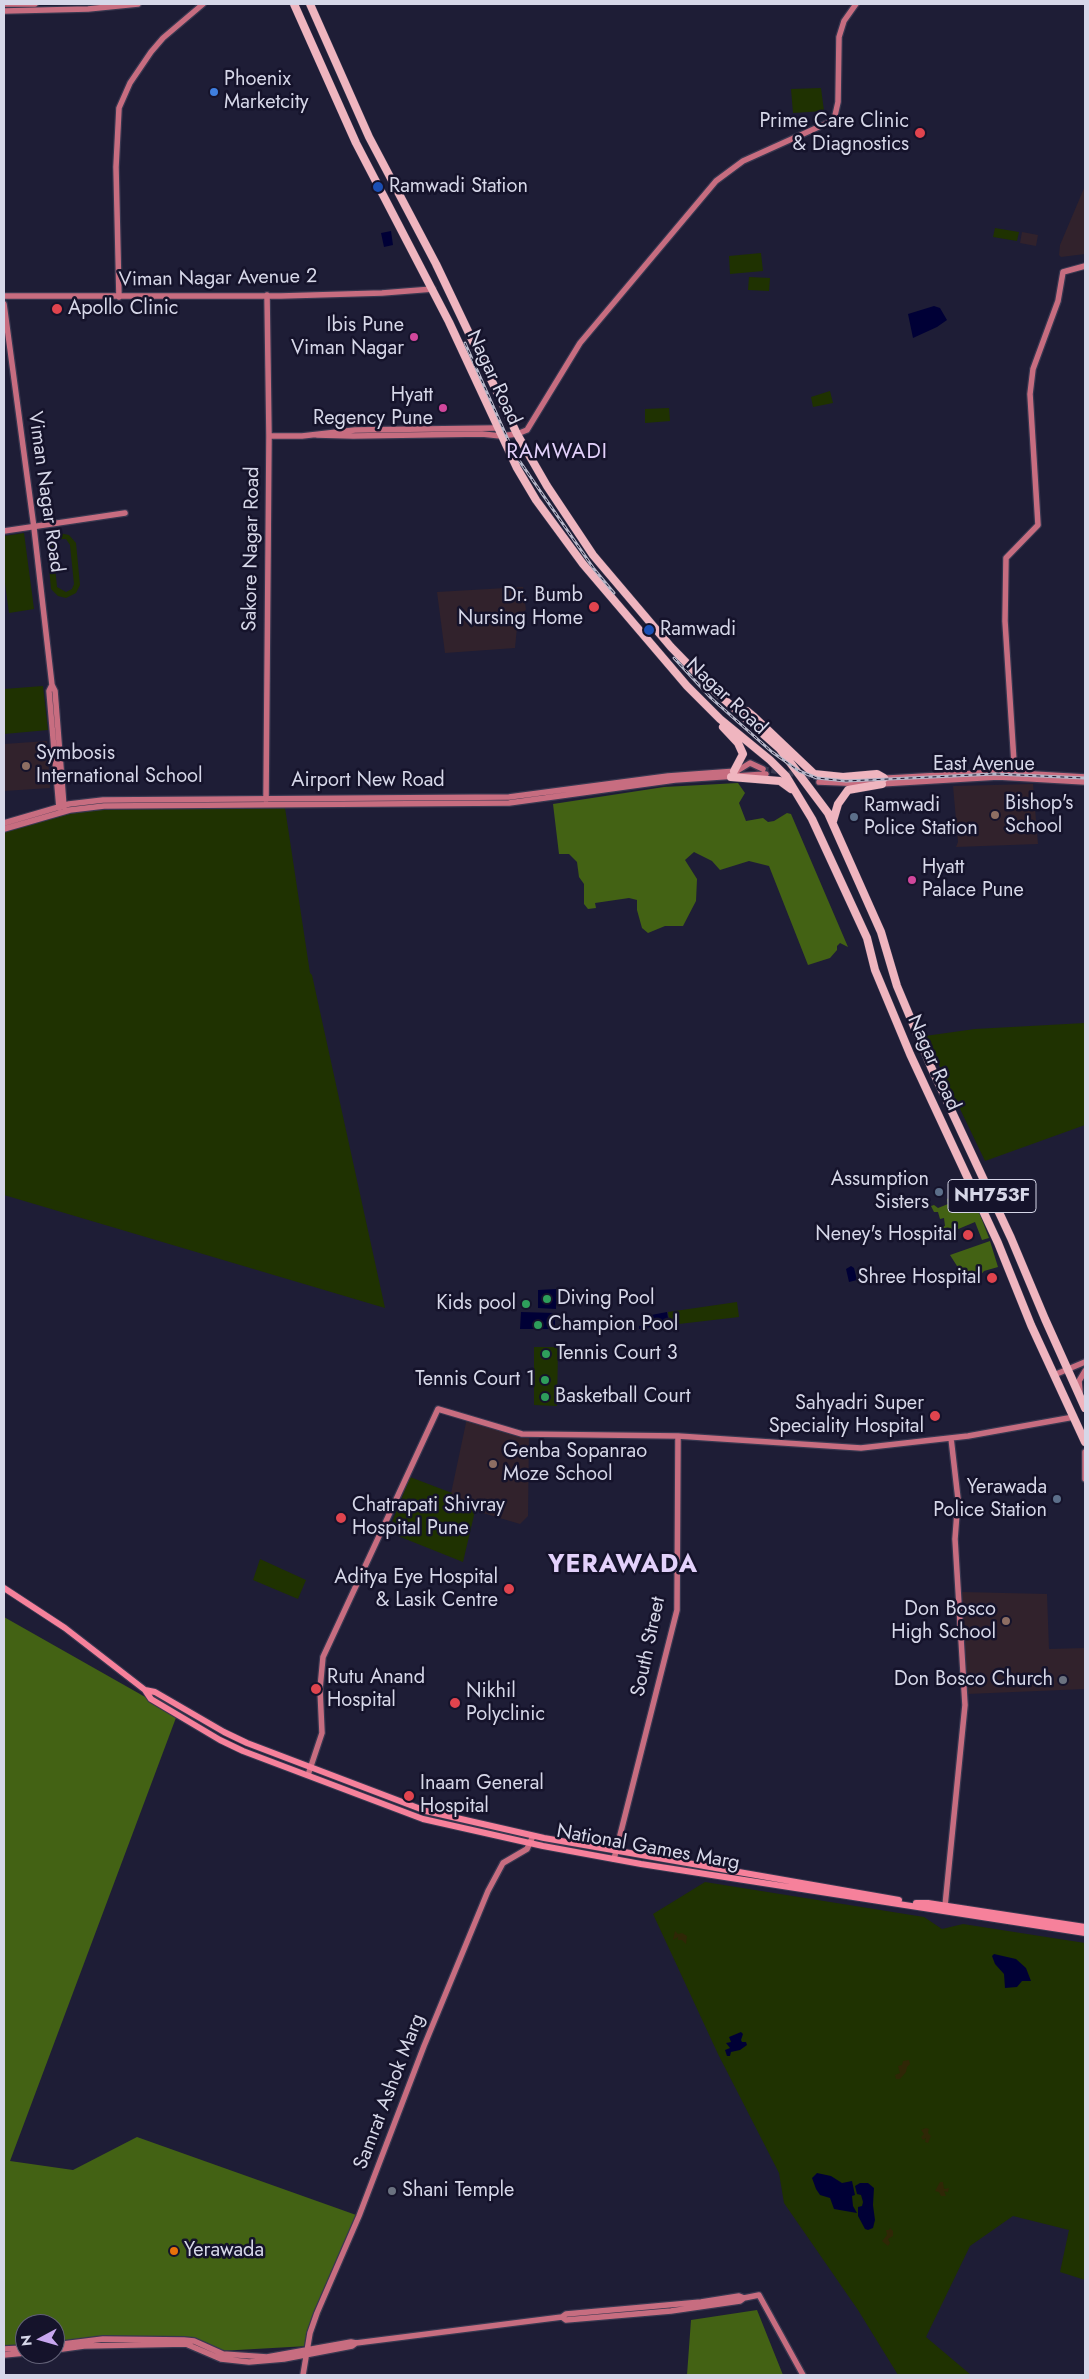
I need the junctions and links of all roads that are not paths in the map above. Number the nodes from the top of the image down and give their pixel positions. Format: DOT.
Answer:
graph roads {
  1 [pos="4,4"];
  2 [pos="36,4"];
  3 [pos="138,4"];
  4 [pos="203,4"];
  5 [pos="294,4"];
  6 [pos="310,4"];
  7 [pos="856,4"];
  8 [pos="4,11"];
  9 [pos="401,197"];
  10 [pos="388,204"];
  11 [pos="1085,266"];
  12 [pos="433,289"];
  13 [pos="267,295"];
  14 [pos="4,296"];
  15 [pos="119,297"];
  16 [pos="4,304"];
  17 [pos="4,308"];
  18 [pos="513,427"];
  19 [pos="497,428"];
  20 [pos="527,430"];
  21 [pos="517,434"];
  22 [pos="317,435"];
  23 [pos="270,436"];
  24 [pos="501,436"];
  25 [pos="125,513"];
  26 [pos="566,515"];
  27 [pos="553,524"];
  28 [pos="34,528"];
  29 [pos="4,531"];
  30 [pos="738,711"];
  31 [pos="716,716"];
  32 [pos="732,774"];
  33 [pos="1014,776"];
  34 [pos="1085,777"];
  35 [pos="819,780"];
  36 [pos="883,781"];
  37 [pos="1085,782"];
  38 [pos="799,798"];
  39 [pos="266,801"];
  40 [pos="62,809"];
  41 [pos="4,823"];
  42 [pos="834,824"];
  43 [pos="4,829"];
  44 [pos="899,990"];
  45 [pos="885,995"];
  46 [pos="904,1001"];
  47 [pos="890,1006"];
  48 [pos="1085,1362"];
  49 [pos="1067,1369"];
  50 [pos="1085,1371"];
  51 [pos="1054,1375"];
  52 [pos="1081,1399"];
  53 [pos="1085,1408"];
  54 [pos="1074,1418"];
  55 [pos="678,1436"];
  56 [pos="951,1438"];
  57 [pos="1085,1442"];
  58 [pos="1085,1452"];
  59 [pos="1085,1479"];
  60 [pos="4,1588"];
  61 [pos="145,1690"];
  62 [pos="310,1768"];
  63 [pos="308,1776"];
  64 [pos="533,1836"];
  65 [pos="530,1844"];
  66 [pos="616,1852"];
  67 [pos="614,1859"];
  68 [pos="921,1906"];
  69 [pos="945,1906"];
  70 [pos="1085,1931"];
  71 [pos="65,2344"];
  72 [pos="65,2349"];
  73 [pos="307,2352"];
  74 [pos="303,2375"];
  75 [pos="803,2375"];
  1 -- 2 [label="street"];
  3 -- 8 [label="street"];
  4 -- 15 [label="street"];
  5 -- 10 [label="highway, Nagar Road / NH753F"];
  6 -- 9 [label="highway, Nagar Road / NH753F"];
  7 -- 20 [label="street"];
  9 -- 10 [label="highway"];
  9 -- 18 [label="highway, Nagar Road / NH753F"];
  10 -- 12 [label="highway, Nagar Road / NH753F"];
  11 -- 33 [label="street"];
  12 -- 13 [label="street, Viman Nagar Avenue 2"];
  12 -- 19 [label="highway, Nagar Road / NH753F"];
  13 -- 15 [label="street, Viman Nagar Avenue 2"];
  13 -- 23 [label="street, Sakore Nagar Road"];
  14 -- 15 [label="street, Viman Nagar Avenue 2"];
  16 -- 17 [label="street, Viman Nagar Road"];
  17 -- 28 [label="street, Viman Nagar Road"];
  18 -- 20 [label="street"];
  18 -- 21 [label="highway, Nagar Road / NH753F"];
  19 -- 22 [label="street"];
  19 -- 24 [label="highway, Nagar Road / NH753F"];
  20 -- 21 [label="street"];
  21 -- 24 [label="street"];
  21 -- 26 [label="highway, Nagar Road / NH753F"];
  22 -- 23 [label="street"];
  22 -- 24 [label="street"];
  23 -- 39 [label="street, Sakore Nagar Road"];
  24 -- 27 [label="highway, Nagar Road / NH753F"];
  25 -- 28 [label="street"];
  26 -- 27 [label="highway"];
  26 -- 30 [label="highway, Nagar Road / NH753F"];
  27 -- 31 [label="highway, Nagar Road / NH753F"];
  28 -- 29 [label="street"];
  28 -- 40 [label="street, Viman Nagar Road"];
  30 -- 36 [label="highway"];
  30 -- 42 [label="highway, Nagar Road / NH753F"];
  31 -- 32 [label="highway"];
  31 -- 38 [label="highway, Nagar Road / NH753F"];
  32 -- 32 [label="street"];
  32 -- 38 [label="highway"];
  32 -- 39 [label="street, Airport New Road"];
  32 -- 39 [label="street, Airport New Road"];
  33 -- 34 [label="street, East Avenue"];
  33 -- 36 [label="street, East Avenue"];
  33 -- 37 [label="street, East Avenue"];
  35 -- 36 [label="street, East Avenue"];
  36 -- 42 [label="highway"];
  38 -- 45 [label="highway, Nagar Road / NH753F"];
  39 -- 40 [label="street, Airport New Road"];
  40 -- 41 [label="street, Airport New Road"];
  40 -- 43 [label="street, Airport New Road"];
  42 -- 44 [label="highway, Nagar Road / NH753F"];
  44 -- 45 [label="highway"];
  44 -- 46 [label="highway, Nagar Road / NH753F"];
  45 -- 47 [label="highway, Nagar Road / NH753F"];
  46 -- 47 [label="highway"];
  46 -- 49 [label="highway, Nagar Road / NH753F"];
  47 -- 51 [label="highway, Nagar Road / NH753F"];
  48 -- 49 [label="street"];
  49 -- 51 [label="street"];
  49 -- 52 [label="highway, Nagar Road / NH753F"];
  50 -- 52 [label="street"];
  51 -- 54 [label="highway, Nagar Road / NH753F"];
  52 -- 53 [label="highway, Nagar Road / NH753F"];
  54 -- 56 [label="street"];
  54 -- 57 [label="highway, Nagar Road / NH753F"];
  55 -- 56 [label="street"];
  55 -- 62 [label="street"];
  55 -- 66 [label="street, South Street"];
  56 -- 69 [label="street"];
  58 -- 59 [label="street"];
  60 -- 61 [label="main road, National Games Marg"];
  61 -- 62 [label="main road, National Games Marg"];
  61 -- 63 [label="main road, National Games Marg"];
  62 -- 63 [label="street"];
  62 -- 64 [label="main road, National Games Marg"];
  63 -- 65 [label="main road, National Games Marg"];
  64 -- 65 [label="street"];
  64 -- 66 [label="main road, National Games Marg"];
  65 -- 67 [label="main road, National Games Marg"];
  65 -- 73 [label="street, Samrat Ashok Marg"];
  66 -- 67 [label="street, South Street"];
  66 -- 68 [label="main road, National Games Marg"];
  67 -- 68 [label="main road, National Games Marg"];
  68 -- 69 [label="main road, National Games Marg"];
  68 -- 70 [label="main road"];
  68 -- 70 [label="main road, National Games Marg"];
  69 -- 70 [label="main road, National Games Marg"];
  71 -- 73 [label="street"];
  72 -- 73 [label="street"];
  73 -- 74 [label="street, Samrat Ashok Marg"];
  73 -- 75 [label="street"];
}
